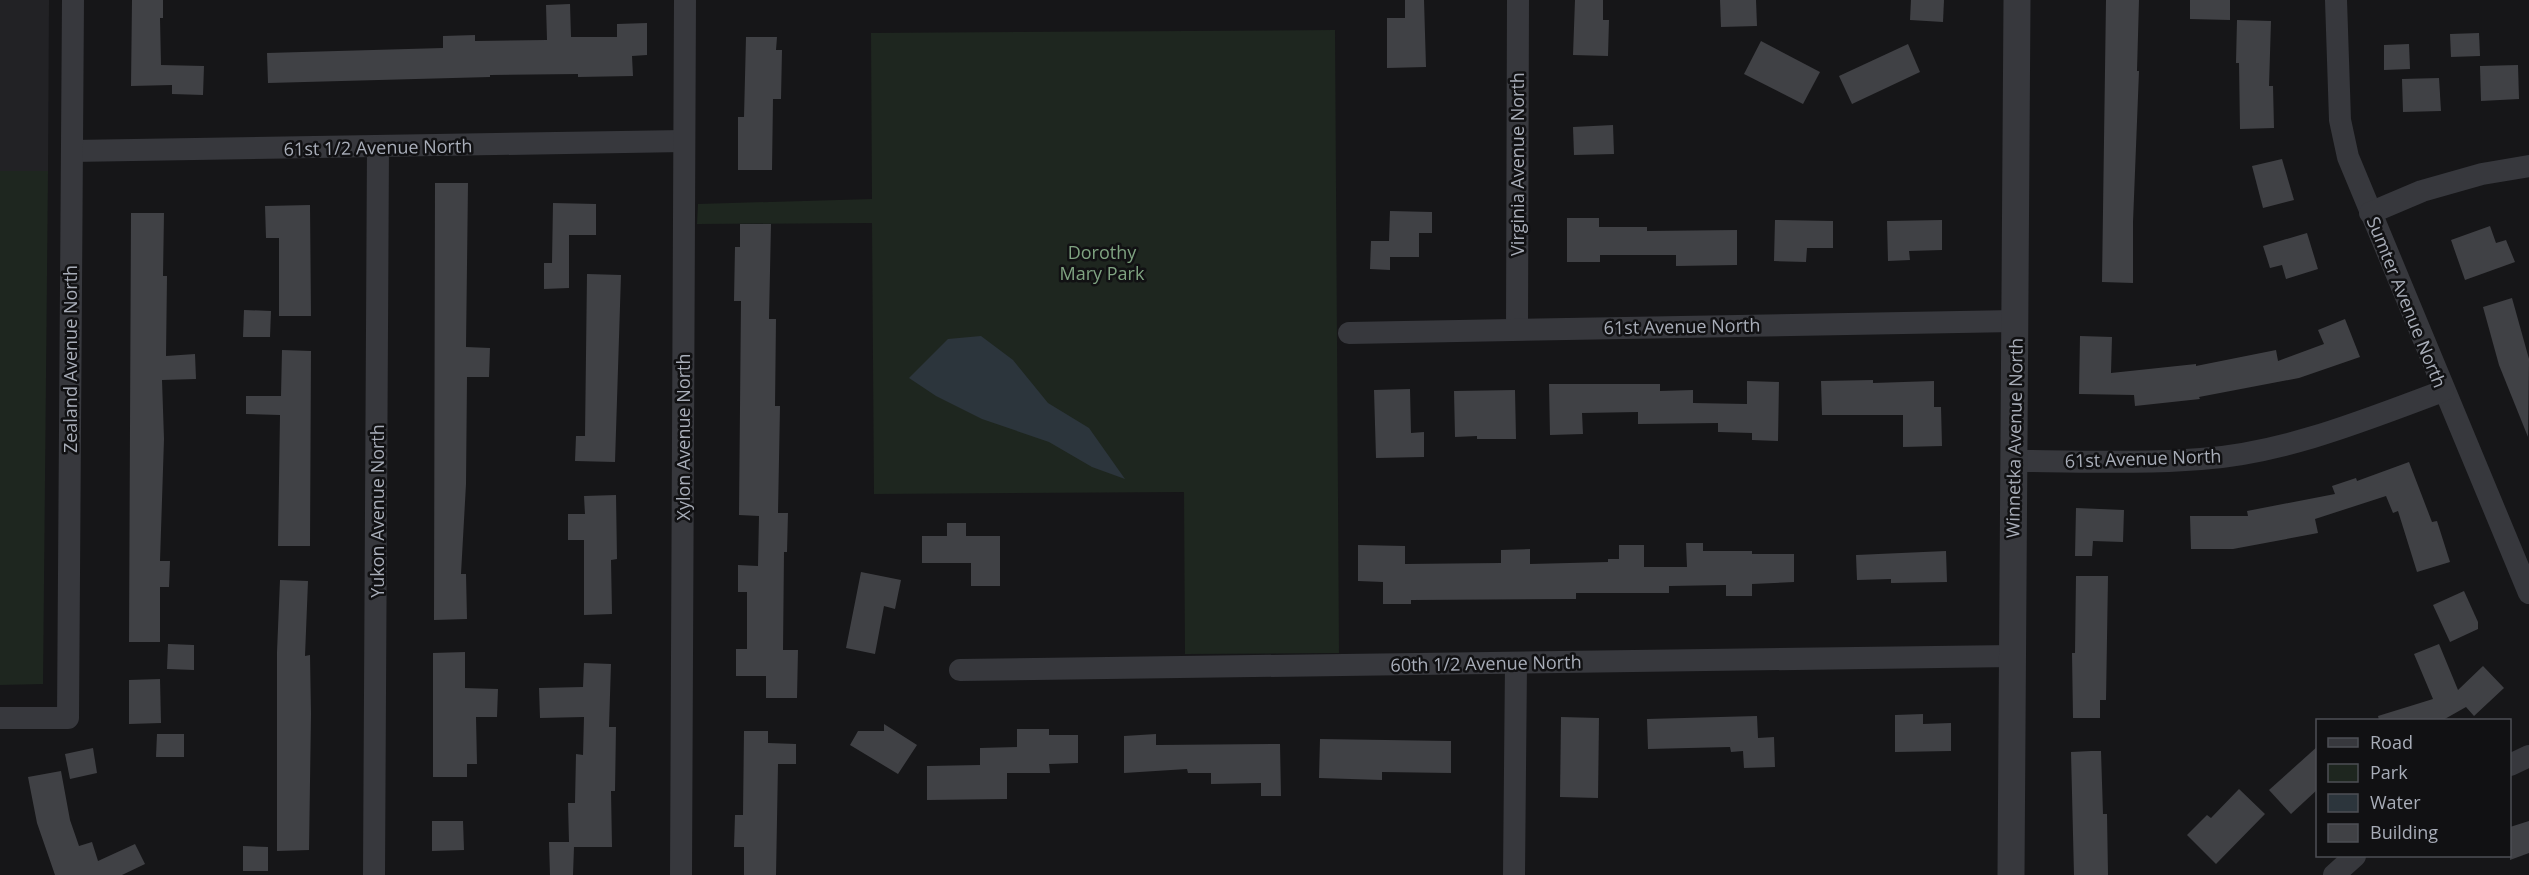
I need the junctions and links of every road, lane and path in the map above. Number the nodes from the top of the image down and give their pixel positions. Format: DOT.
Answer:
graph roads {
  1 [pos="73,0"];
  2 [pos="685,0"];
  3 [pos="1518,0"];
  4 [pos="2017,0"];
  5 [pos="2336,0"];
  6 [pos="684,141"];
  7 [pos="378,147"];
  8 [pos="72,151"];
  9 [pos="2529,166"];
  10 [pos="2370,213"];
  11 [pos="2015,321"];
  12 [pos="1517,328"];
  13 [pos="1348,333"];
  14 [pos="2443,391"];
  15 [pos="2013,461"];
  16 [pos="2529,593"];
  17 [pos="2013,656"];
  18 [pos="1516,663"];
  19 [pos="960,670"];
  20 [pos="0,718"];
  21 [pos="2529,756"];
  22 [pos="2511,765"];
  23 [pos="2353,857"];
  24 [pos="374,875"];
  25 [pos="681,875"];
  26 [pos="1514,875"];
  27 [pos="2011,875"];
  28 [pos="2334,875"];
  1 -- 8 [label="street, Zealand Avenue North"];
  2 -- 6 [label="street, Xylon Avenue North"];
  3 -- 12 [label="street, Virginia Avenue North"];
  4 -- 11 [label="street, Winnetka Avenue North"];
  5 -- 10 [label="street, Sumter Avenue North"];
  6 -- 7 [label="street, 61st 1/2 Avenue North"];
  6 -- 25 [label="street, Xylon Avenue North"];
  7 -- 8 [label="street, 61st 1/2 Avenue North"];
  7 -- 24 [label="street, Yukon Avenue North"];
  8 -- 20 [label="street, Zealand Avenue North"];
  9 -- 10 [label="street"];
  10 -- 14 [label="street, Sumter Avenue North"];
  11 -- 12 [label="street, 61st Avenue North"];
  11 -- 15 [label="street, Winnetka Avenue North"];
  12 -- 13 [label="street, 61st Avenue North"];
  14 -- 15 [label="street, 61st Avenue North"];
  14 -- 16 [label="street, Sumter Avenue North"];
  15 -- 17 [label="street, Winnetka Avenue North"];
  17 -- 18 [label="street, 60th 1/2 Avenue North"];
  17 -- 27 [label="street, Winnetka Avenue North"];
  18 -- 19 [label="street, 60th 1/2 Avenue North"];
  18 -- 26 [label="street"];
  21 -- 22 [label="street"];
  23 -- 28 [label="street"];
}
